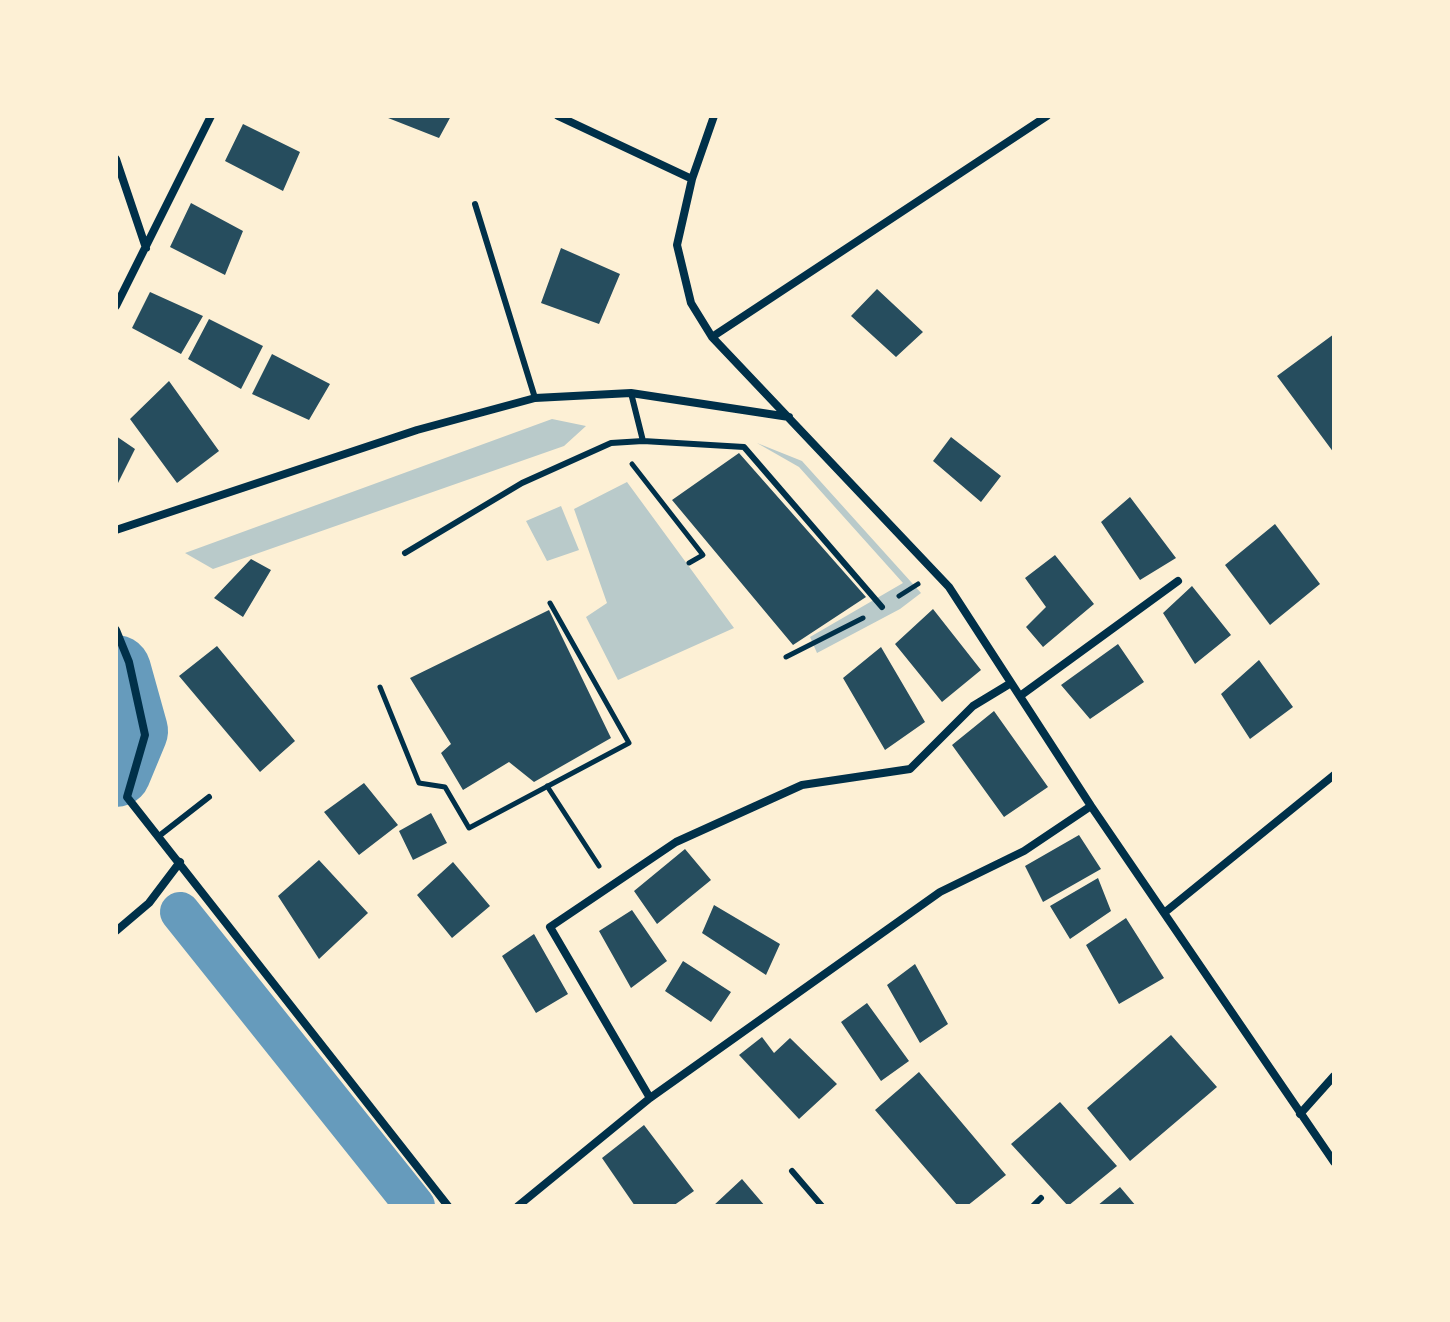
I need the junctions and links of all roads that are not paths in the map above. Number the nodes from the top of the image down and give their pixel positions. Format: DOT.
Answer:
graph roads {
  1 [pos="211,116"];
  2 [pos="558,116"];
  3 [pos="714,116"];
  4 [pos="1047,116"];
  5 [pos="116,159"];
  6 [pos="692,179"];
  7 [pos="475,204"];
  8 [pos="146,249"];
  9 [pos="116,306"];
  10 [pos="712,337"];
  11 [pos="631,393"];
  12 [pos="535,398"];
  13 [pos="789,417"];
  14 [pos="643,441"];
  15 [pos="116,530"];
  16 [pos="405,553"];
  17 [pos="1178,581"];
  18 [pos="882,607"];
  19 [pos="116,630"];
  20 [pos="1011,683"];
  21 [pos="1020,696"];
  22 [pos="1334,775"];
  23 [pos="209,797"];
  24 [pos="1091,806"];
  25 [pos="159,836"];
  26 [pos="180,862"];
  27 [pos="1164,913"];
  28 [pos="116,931"];
  29 [pos="1334,1076"];
  30 [pos="650,1098"];
  31 [pos="1300,1114"];
  32 [pos="1334,1162"];
  33 [pos="792,1171"];
  34 [pos="1041,1198"];
  35 [pos="448,1206"];
  36 [pos="518,1206"];
  37 [pos="822,1206"];
  38 [pos="1033,1206"];
  1 -- 8 [label="street"];
  2 -- 6 [label="street"];
  3 -- 6 [label="street"];
  4 -- 10 [label="street"];
  5 -- 8 [label="street"];
  6 -- 10 [label="street"];
  7 -- 12 [label="lane"];
  8 -- 9 [label="street"];
  10 -- 13 [label="street"];
  11 -- 12 [label="street"];
  11 -- 13 [label="street"];
  11 -- 14 [label="lane"];
  12 -- 15 [label="street"];
  13 -- 20 [label="street"];
  14 -- 16 [label="lane"];
  14 -- 18 [label="lane"];
  17 -- 21 [label="street"];
  19 -- 25 [label="street"];
  20 -- 21 [label="street"];
  20 -- 30 [label="street"];
  21 -- 24 [label="street"];
  22 -- 27 [label="street"];
  23 -- 25 [label="lane"];
  24 -- 27 [label="street"];
  24 -- 30 [label="street"];
  25 -- 26 [label="street"];
  26 -- 28 [label="street"];
  26 -- 35 [label="street"];
  27 -- 31 [label="street"];
  29 -- 31 [label="street"];
  30 -- 36 [label="street"];
  31 -- 32 [label="street"];
  33 -- 37 [label="lane"];
  34 -- 38 [label="lane"];
}
